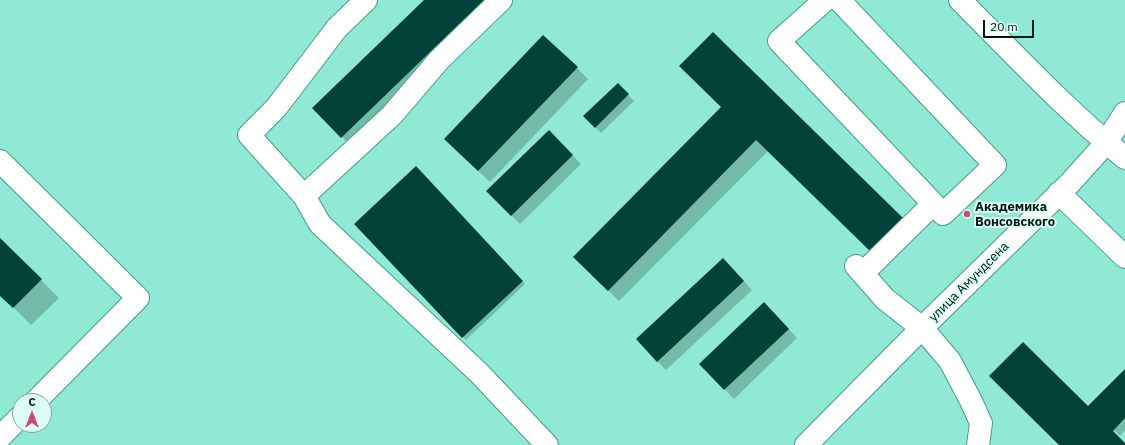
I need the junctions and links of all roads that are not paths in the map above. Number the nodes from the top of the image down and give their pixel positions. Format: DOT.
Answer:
graph roads {
  1 [pos="366,0"];
  2 [pos="501,0"];
  3 [pos="825,0"];
  4 [pos="839,0"];
  5 [pos="960,0"];
  6 [pos="1125,113"];
  7 [pos="1106,143"];
  8 [pos="1125,158"];
  9 [pos="0,161"];
  10 [pos="1059,193"];
  11 [pos="304,196"];
  12 [pos="933,204"];
  13 [pos="1125,257"];
  14 [pos="922,328"];
  15 [pos="44,393"];
  16 [pos="12,425"];
  17 [pos="0,437"];
  18 [pos="547,445"];
  19 [pos="806,445"];
  20 [pos="978,445"];
  1 -- 11 [label="main road"];
  2 -- 11 [label="main road"];
  3 -- 12 [label="main road"];
  4 -- 12 [label="main road"];
  5 -- 7 [label="main road"];
  6 -- 7 [label="main road, улица Амундсена"];
  7 -- 8 [label="main road"];
  7 -- 10 [label="main road, улица Амундсена"];
  9 -- 15 [label="main road"];
  10 -- 13 [label="main road"];
  10 -- 14 [label="main road, улица Амундсена"];
  11 -- 18 [label="main road"];
  12 -- 14 [label="main road"];
  14 -- 19 [label="main road, улица Амундсена"];
  14 -- 20 [label="main road"];
  16 -- 17 [label="main road"];
}
